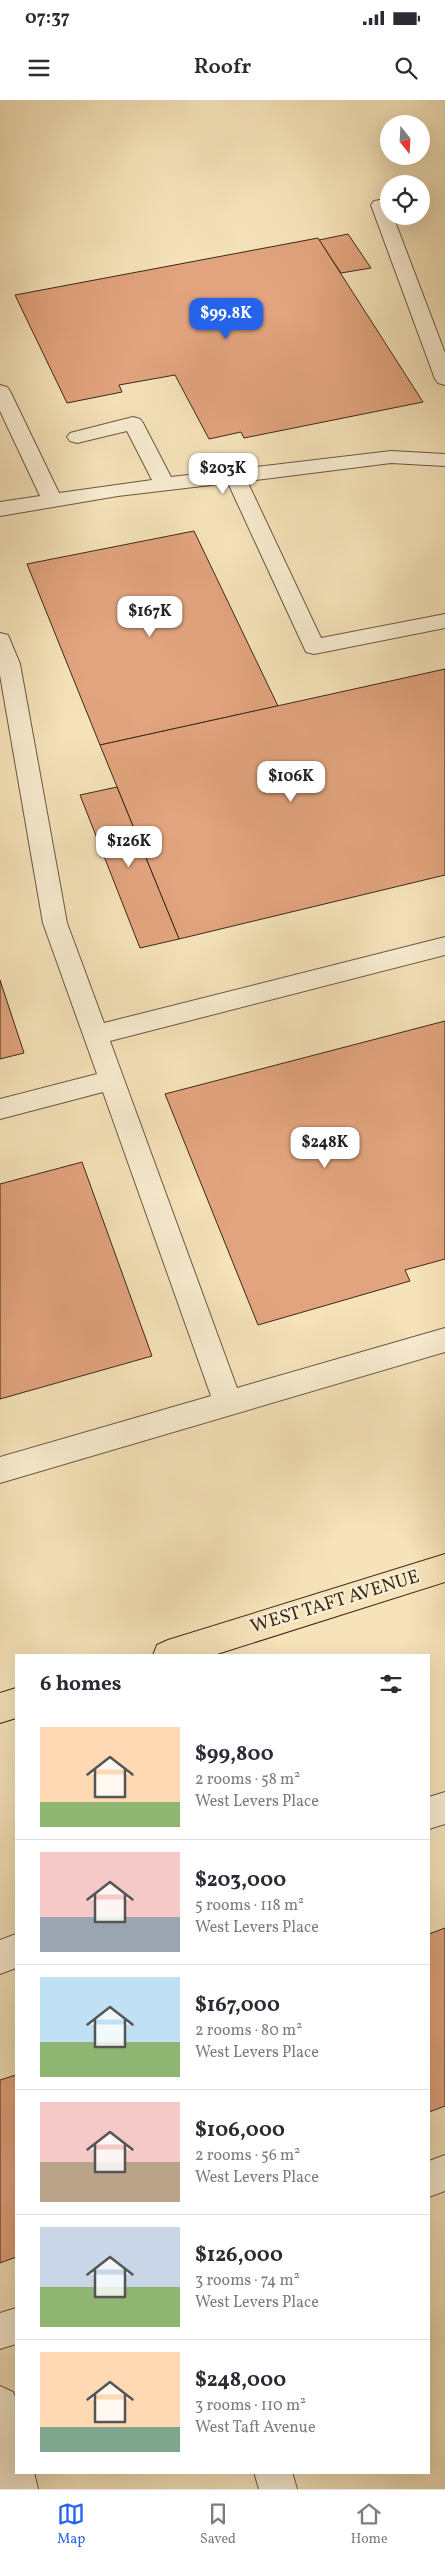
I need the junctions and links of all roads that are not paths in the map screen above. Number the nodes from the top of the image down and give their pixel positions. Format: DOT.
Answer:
graph roads {
  1 [pos="387,225"];
  2 [pos="445,379"];
  3 [pos="0,392"];
  4 [pos="77,437"];
  5 [pos="445,460"];
  6 [pos="235,476"];
  7 [pos="164,484"];
  8 [pos="53,501"];
  9 [pos="0,509"];
  10 [pos="445,621"];
  11 [pos="0,640"];
  12 [pos="10,729"];
  13 [pos="445,946"];
  14 [pos="96,1035"];
  15 [pos="112,1080"];
  16 [pos="0,1108"];
  17 [pos="445,1340"];
  18 [pos="228,1403"];
  19 [pos="0,1470"];
  20 [pos="445,1568"];
  21 [pos="171,1654"];
  22 [pos="15,1703"];
  23 [pos="0,1708"];
  24 [pos="445,1808"];
  25 [pos="430,1813"];
  26 [pos="15,1951"];
  27 [pos="0,1957"];
  28 [pos="445,2173"];
  29 [pos="430,2179"];
  30 [pos="15,2326"];
  31 [pos="0,2331"];
  32 [pos="0,2406"];
  33 [pos="15,2472"];
  34 [pos="16,2474"];
  35 [pos="274,2474"];
  36 [pos="19,2489"];
  37 [pos="278,2489"];
  1 -- 2 [label="street"];
  3 -- 8 [label="street"];
  4 -- 7 [label="street"];
  5 -- 6 [label="street"];
  6 -- 7 [label="street"];
  6 -- 10 [label="street"];
  7 -- 8 [label="street"];
  8 -- 9 [label="street"];
  11 -- 12 [label="street"];
  12 -- 14 [label="street"];
  13 -- 14 [label="street"];
  14 -- 15 [label="street"];
  15 -- 16 [label="street"];
  15 -- 18 [label="street"];
  17 -- 18 [label="street"];
  18 -- 19 [label="street"];
  20 -- 21 [label="main road, WEST TAFT AVENUE"];
  22 -- 23 [label="main road"];
  24 -- 25 [label="street"];
  26 -- 27 [label="street"];
  28 -- 29 [label="street"];
  30 -- 31 [label="street"];
  32 -- 33 [label="street"];
  34 -- 36 [label="street"];
  35 -- 37 [label="street"];
}
